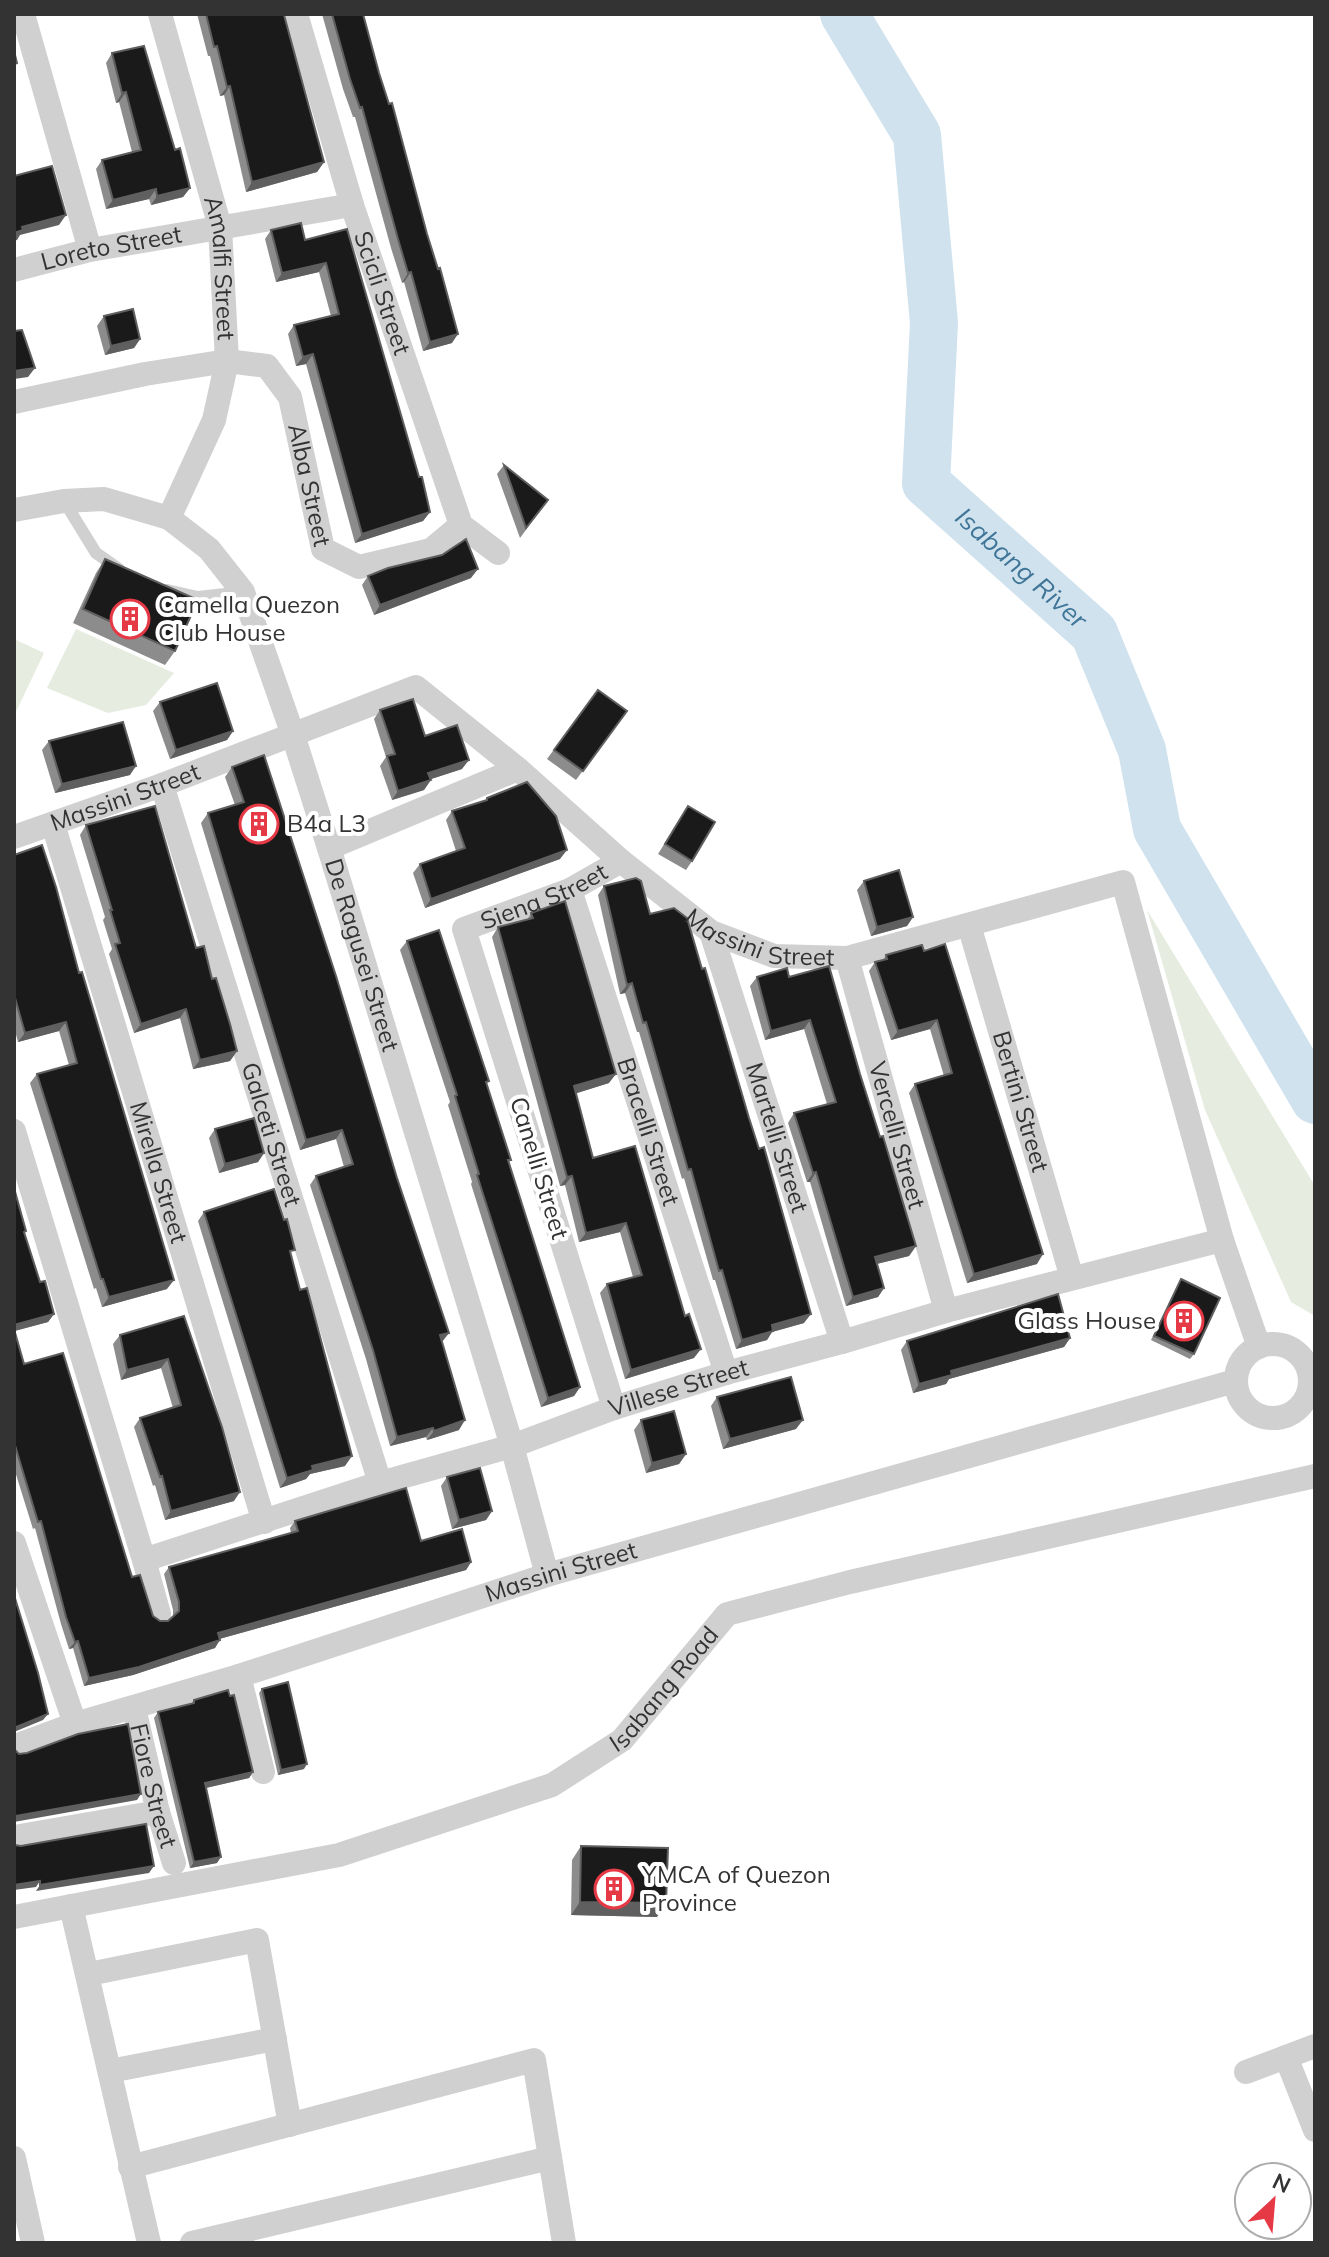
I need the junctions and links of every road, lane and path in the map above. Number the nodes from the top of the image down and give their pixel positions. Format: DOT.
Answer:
graph roads {
  1 [pos="23,14"];
  2 [pos="160,14"];
  3 [pos="296,14"];
  4 [pos="352,205"];
  5 [pos="220,227"];
  6 [pos="90,250"];
  7 [pos="14,270"];
  8 [pos="227,361"];
  9 [pos="14,402"];
  10 [pos="64,501"];
  11 [pos="14,510"];
  12 [pos="169,518"];
  13 [pos="461,525"];
  14 [pos="498,553"];
  15 [pos="129,576"];
  16 [pos="154,587"];
  17 [pos="243,592"];
  18 [pos="293,735"];
  19 [pos="518,769"];
  20 [pos="162,785"];
  21 [pos="53,824"];
  22 [pos="14,837"];
  23 [pos="329,848"];
  24 [pos="621,861"];
  25 [pos="570,890"];
  26 [pos="969,925"];
  27 [pos="464,929"];
  28 [pos="711,932"];
  29 [pos="847,958"];
  30 [pos="14,1131"];
  31 [pos="1222,1240"];
  32 [pos="1072,1278"];
  33 [pos="946,1311"];
  34 [pos="842,1342"];
  35 [pos="1259,1347"];
  36 [pos="1310,1360"];
  37 [pos="726,1373"];
  38 [pos="1235,1381"];
  39 [pos="614,1408"];
  40 [pos="1306,1410"];
  41 [pos="512,1446"];
  42 [pos="1315,1476"];
  43 [pos="380,1483"];
  44 [pos="264,1522"];
  45 [pos="14,1543"];
  46 [pos="144,1560"];
  47 [pos="547,1575"];
  48 [pos="159,1614"];
  49 [pos="239,1676"];
  50 [pos="134,1708"];
  51 [pos="75,1724"];
  52 [pos="18,1745"];
  53 [pos="263,1772"];
  54 [pos="158,1812"];
  55 [pos="14,1837"];
  56 [pos="174,1863"];
  57 [pos="71,1906"];
  58 [pos="14,1917"];
  59 [pos="89,1974"];
  60 [pos="275,2039"];
  61 [pos="1315,2046"];
  62 [pos="1286,2057"];
  63 [pos="110,2071"];
  64 [pos="1246,2072"];
  65 [pos="290,2125"];
  66 [pos="1315,2130"];
  67 [pos="14,2158"];
  68 [pos="550,2158"];
  69 [pos="130,2167"];
  70 [pos="18,2194"];
  71 [pos="33,2243"];
  72 [pos="149,2243"];
  73 [pos="192,2243"];
  74 [pos="564,2243"];
  1 -- 6 [label="street"];
  2 -- 5 [label="street, Amalfi Street"];
  3 -- 4 [label="street, Scicli Street"];
  4 -- 5 [label="street, Loreto Street"];
  4 -- 13 [label="street, Scicli Street"];
  5 -- 6 [label="street, Loreto Street"];
  5 -- 8 [label="street, Amalfi Street"];
  6 -- 7 [label="street, Loreto Street"];
  8 -- 9 [label="street"];
  8 -- 12 [label="street, Amalfi Street"];
  8 -- 13 [label="street, Alba Street"];
  10 -- 11 [label="street, De Ragusei Street"];
  10 -- 12 [label="street, De Ragusei Street"];
  10 -- 15 [label="lane"];
  12 -- 17 [label="street, De Ragusei Street"];
  13 -- 14 [label="street"];
  16 -- 17 [label="lane"];
  17 -- 18 [label="street, De Ragusei Street"];
  18 -- 19 [label="street, Massini Street"];
  18 -- 20 [label="street, Massini Street"];
  18 -- 23 [label="street, De Ragusei Street"];
  19 -- 23 [label="street"];
  19 -- 24 [label="street, Massini Street"];
  20 -- 21 [label="street, Massini Street"];
  20 -- 43 [label="street, Galceti Street"];
  21 -- 22 [label="street, Massini Street"];
  21 -- 44 [label="street, Mirella Street"];
  23 -- 41 [label="street, De Ragusei Street"];
  24 -- 25 [label="street, Siena Street"];
  24 -- 28 [label="street, Massini Street"];
  25 -- 27 [label="street, Siena Street"];
  25 -- 37 [label="street, Bracelli Street"];
  26 -- 29 [label="street, Massini Street"];
  26 -- 31 [label="street, Massini Street"];
  26 -- 32 [label="street, Bertini Street"];
  27 -- 39 [label="street, Canelli Street"];
  28 -- 29 [label="street, Massini Street"];
  28 -- 34 [label="street, Martelli Street"];
  29 -- 33 [label="street, Vercelli Street"];
  30 -- 46 [label="street"];
  31 -- 32 [label="street, Villese Street"];
  31 -- 35 [label="street, Massini Street"];
  32 -- 33 [label="street, Villese Street"];
  33 -- 34 [label="street, Villese Street"];
  34 -- 37 [label="street, Villese Street"];
  35 -- 36 [label="street"];
  35 -- 38 [label="street"];
  36 -- 40 [label="street"];
  37 -- 39 [label="street, Villese Street"];
  38 -- 40 [label="street"];
  38 -- 47 [label="street, Massini Street"];
  39 -- 41 [label="street, Villese Street"];
  41 -- 43 [label="street, Villese Street"];
  41 -- 47 [label="street, De Ragusei Street"];
  42 -- 57 [label="street, Isabang Road"];
  43 -- 44 [label="street, Villese Street"];
  44 -- 46 [label="street, Villese Street"];
  45 -- 51 [label="street"];
  46 -- 48 [label="street"];
  47 -- 49 [label="street, Massini Street"];
  49 -- 50 [label="street, Massini Street"];
  49 -- 53 [label="street"];
  50 -- 51 [label="street, Massini Street"];
  50 -- 54 [label="street, Fiore Street"];
  51 -- 52 [label="street, Massini Street"];
  54 -- 55 [label="street"];
  54 -- 56 [label="street, Fiore Street"];
  57 -- 58 [label="street, Isabang Road"];
  57 -- 59 [label="street"];
  59 -- 60 [label="street"];
  59 -- 63 [label="street"];
  60 -- 63 [label="street"];
  60 -- 65 [label="street"];
  61 -- 62 [label="street"];
  62 -- 64 [label="street"];
  62 -- 66 [label="street"];
  63 -- 69 [label="street"];
  65 -- 68 [label="street"];
  65 -- 69 [label="street"];
  67 -- 70 [label="street"];
  68 -- 73 [label="street"];
  68 -- 74 [label="street"];
  69 -- 72 [label="street"];
  70 -- 71 [label="street"];
}
